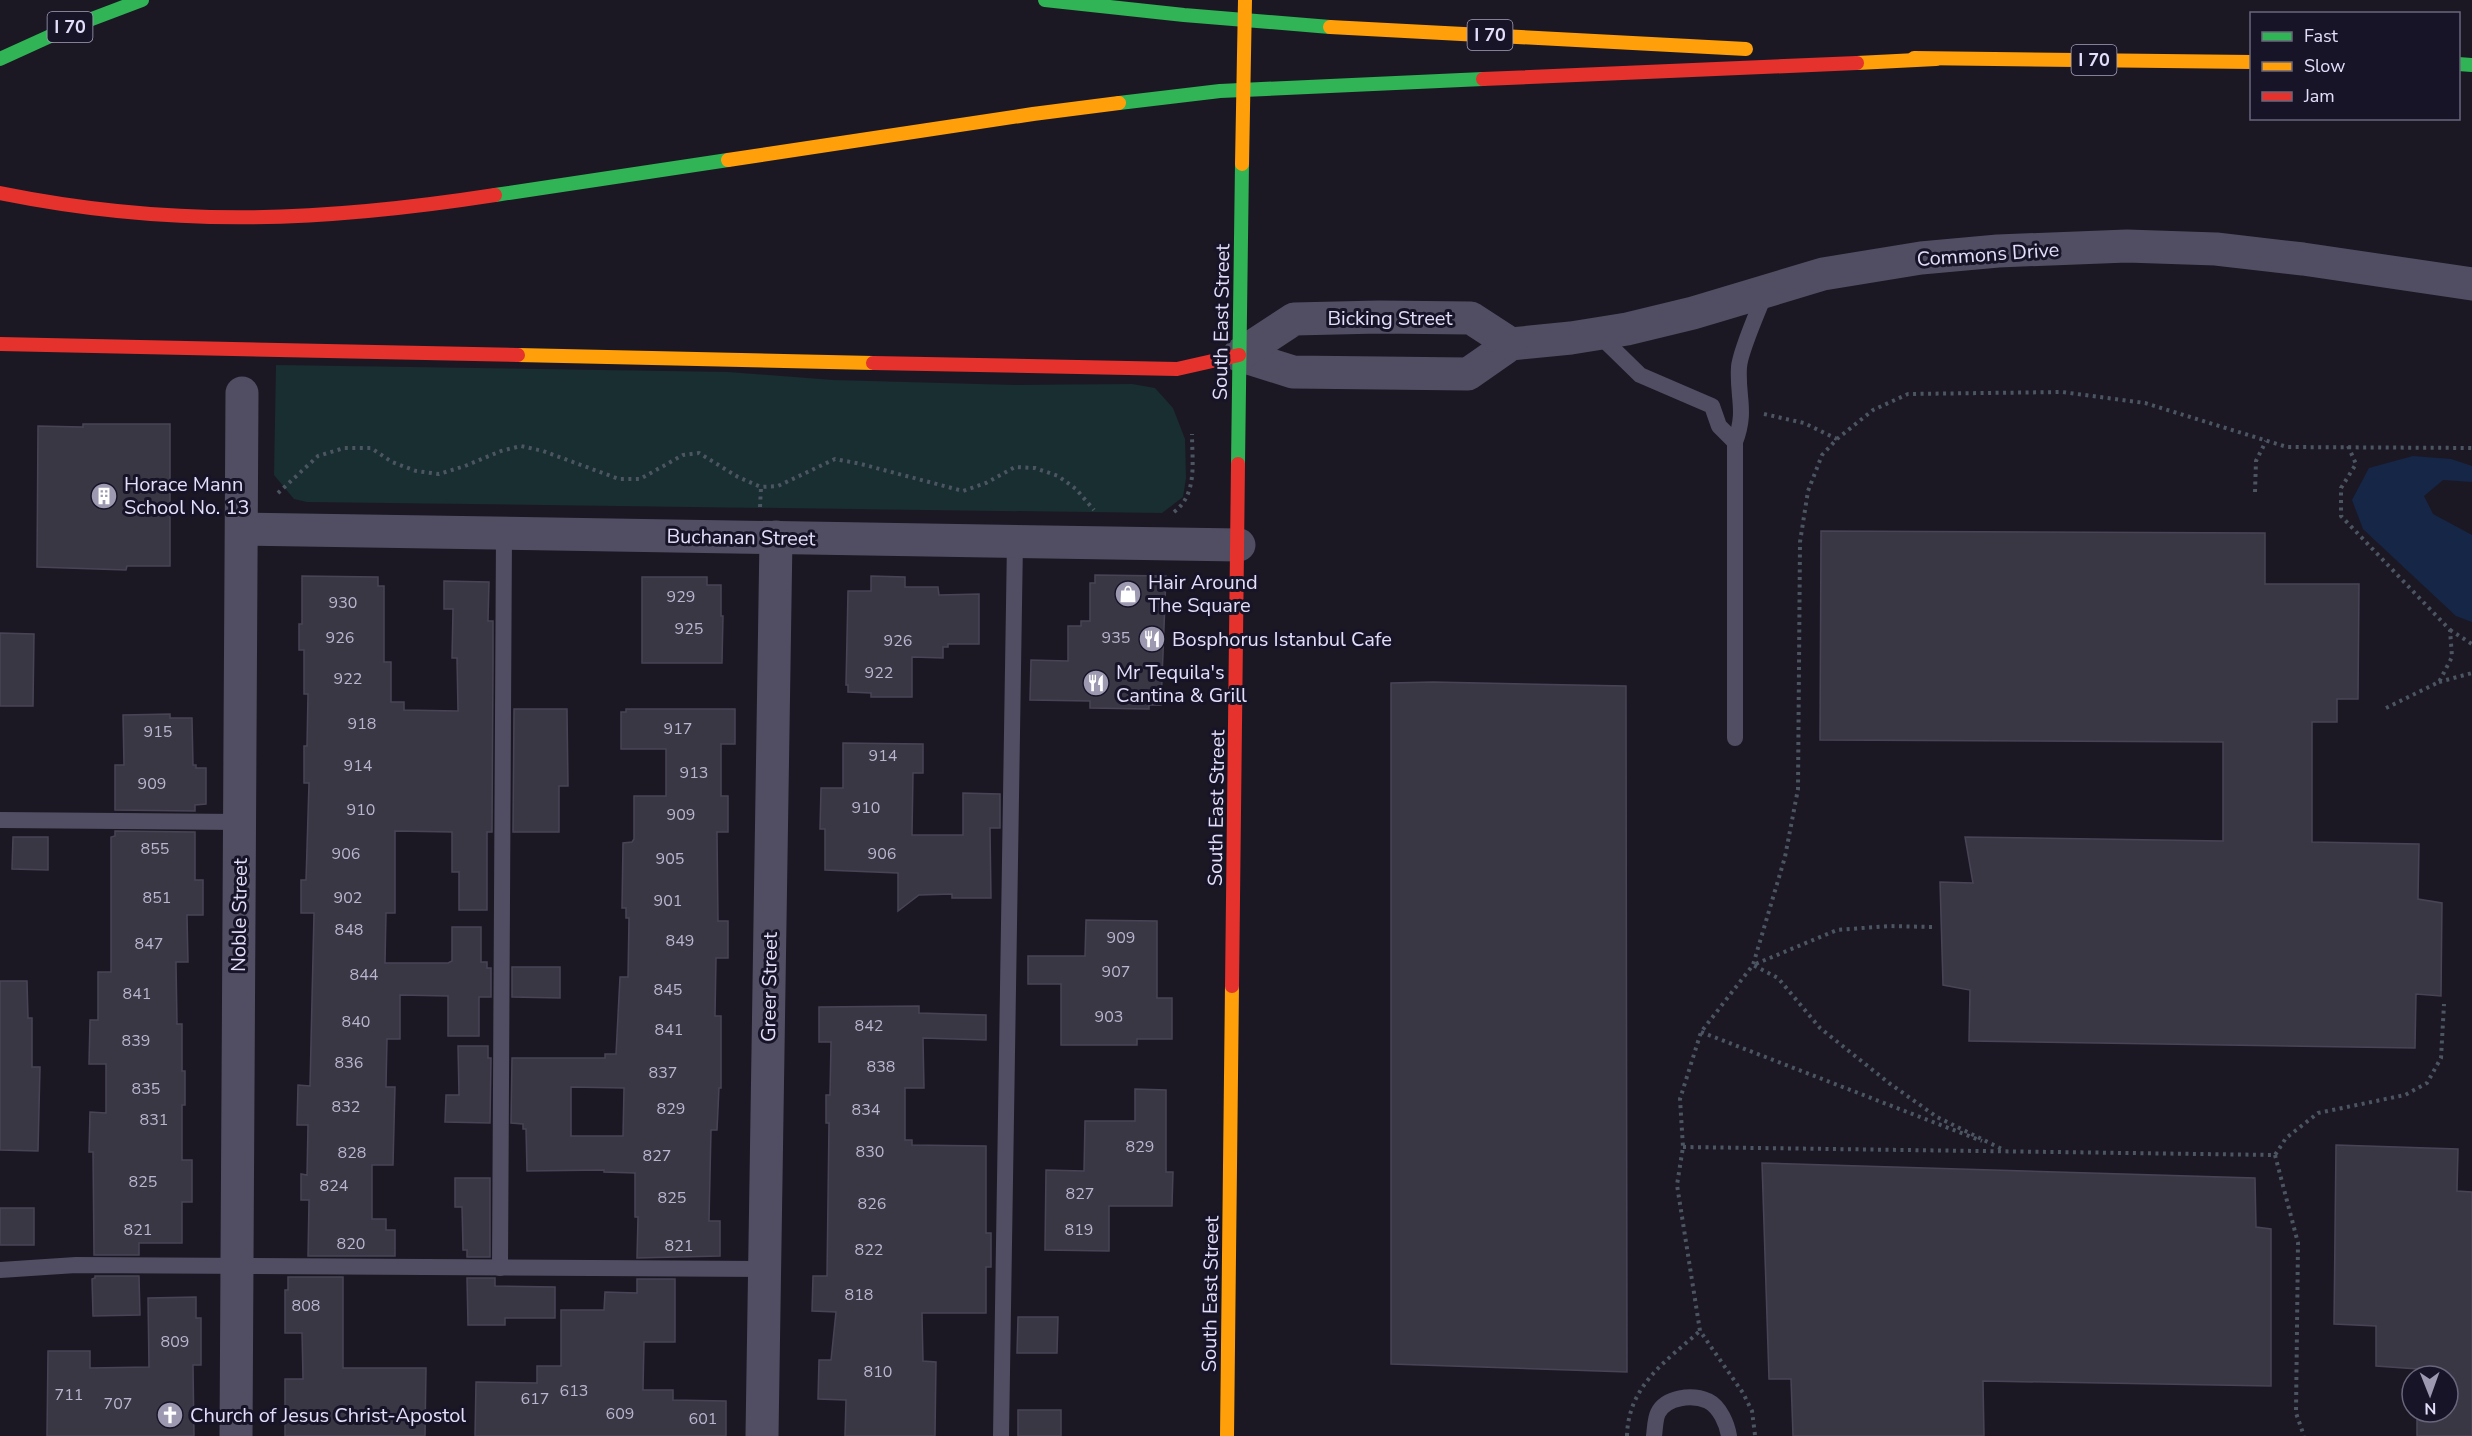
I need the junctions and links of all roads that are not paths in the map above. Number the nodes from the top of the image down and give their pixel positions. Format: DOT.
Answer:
graph roads {
  1 [pos="142,0"];
  2 [pos="1045,0"];
  3 [pos="1245,0"];
  4 [pos="1758,49"];
  5 [pos="1793,51"];
  6 [pos="0,59"];
  7 [pos="1936,59"];
  8 [pos="2250,62"];
  9 [pos="1,193"];
  10 [pos="2472,284"];
  11 [pos="1766,290"];
  12 [pos="1598,334"];
  13 [pos="0,344"];
  14 [pos="1511,344"];
  15 [pos="1239,355"];
  16 [pos="242,393"];
  17 [pos="1735,442"];
  18 [pos="767,524"];
  19 [pos="242,529"];
  20 [pos="504,533"];
  21 [pos="1015,541"];
  22 [pos="1239,544"];
  23 [pos="1735,738"];
  24 [pos="0,820"];
  25 [pos="240,822"];
  26 [pos="236,1266"];
  27 [pos="500,1268"];
  28 [pos="765,1269"];
  29 [pos="0,1270"];
  30 [pos="236,1436"];
  31 [pos="762,1436"];
  32 [pos="1001,1436"];
  33 [pos="1227,1436"];
  34 [pos="1654,1436"];
  35 [pos="1729,1436"];
  1 -- 6 [label="main road, I 70"];
  2 -- 4 [label="main road, I 70"];
  3 -- 15 [label="main road, South East Street, bridge"];
  5 -- 7 [label="main road, I 70"];
  7 -- 8 [label="main road, I 70"];
  7 -- 9 [label="main road"];
  10 -- 11 [label="street, Commons Drive"];
  11 -- 12 [label="street, Commons Drive"];
  11 -- 17 [label="lane"];
  12 -- 14 [label="street, Commons Drive"];
  12 -- 17 [label="lane"];
  13 -- 15 [label="main road"];
  14 -- 15 [label="street"];
  14 -- 15 [label="street, Bicking Street"];
  15 -- 22 [label="main road, South East Street"];
  16 -- 19 [label="street, Noble Street"];
  17 -- 23 [label="lane"];
  18 -- 20 [label="street, Buchanan Street"];
  18 -- 21 [label="street, Buchanan Street"];
  18 -- 28 [label="street, Greer Street"];
  19 -- 20 [label="street, Buchanan Street"];
  19 -- 25 [label="street, Noble Street"];
  20 -- 27 [label="lane"];
  21 -- 22 [label="street, Buchanan Street"];
  21 -- 32 [label="lane"];
  22 -- 33 [label="main road, South East Street"];
  24 -- 25 [label="lane"];
  25 -- 26 [label="street, Noble Street"];
  26 -- 27 [label="lane"];
  26 -- 29 [label="lane"];
  26 -- 30 [label="street, Noble Street"];
  27 -- 28 [label="lane"];
  28 -- 31 [label="street, Greer Street"];
  34 -- 35 [label="lane"];
}
